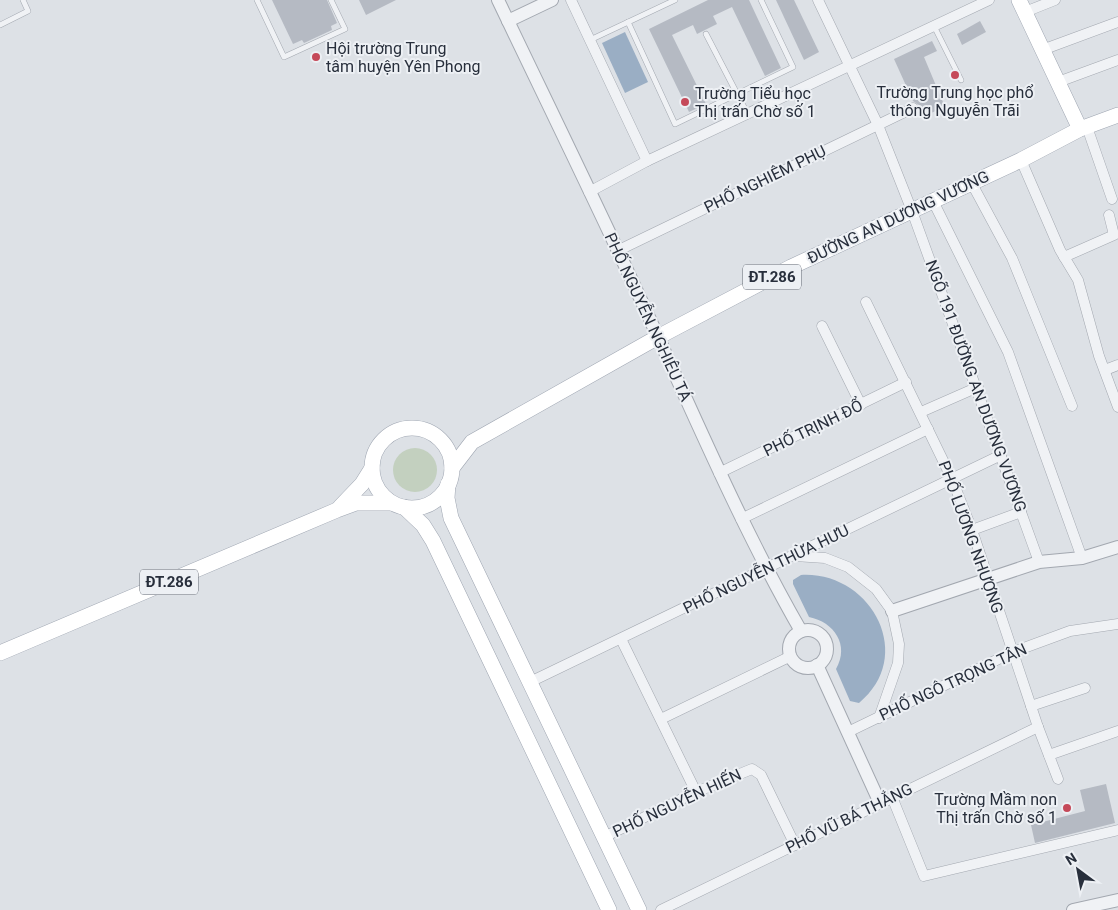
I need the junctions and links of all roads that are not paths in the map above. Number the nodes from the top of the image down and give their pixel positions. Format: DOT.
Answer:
graph roads {
  1 [pos="23,0"];
  2 [pos="257,0"];
  3 [pos="332,0"];
  4 [pos="498,0"];
  5 [pos="552,0"];
  6 [pos="571,0"];
  7 [pos="675,0"];
  8 [pos="761,0"];
  9 [pos="818,0"];
  10 [pos="989,0"];
  11 [pos="1054,0"];
  12 [pos="1022,6"];
  13 [pos="508,22"];
  14 [pos="628,22"];
  15 [pos="1118,22"];
  16 [pos="0,25"];
  17 [pos="934,25"];
  18 [pos="706,34"];
  19 [pos="590,40"];
  20 [pos="1042,50"];
  21 [pos="1118,60"];
  22 [pos="849,64"];
  23 [pos="961,80"];
  24 [pos="1058,82"];
  25 [pos="738,95"];
  26 [pos="913,108"];
  27 [pos="747,113"];
  28 [pos="1118,115"];
  29 [pos="878,125"];
  30 [pos="1084,128"];
  31 [pos="1020,160"];
  32 [pos="647,161"];
  33 [pos="971,182"];
  34 [pos="589,192"];
  35 [pos="1112,199"];
  36 [pos="933,201"];
  37 [pos="912,211"];
  38 [pos="1109,215"];
  39 [pos="617,251"];
  40 [pos="1064,257"];
  41 [pos="866,302"];
  42 [pos="822,326"];
  43 [pos="658,337"];
  44 [pos="1118,365"];
  45 [pos="1104,370"];
  46 [pos="906,382"];
  47 [pos="978,388"];
  48 [pos="861,405"];
  49 [pos="1072,406"];
  50 [pos="1118,407"];
  51 [pos="921,412"];
  52 [pos="928,429"];
  53 [pos="432,434"];
  54 [pos="472,442"];
  55 [pos="1001,455"];
  56 [pos="372,468"];
  57 [pos="452,468"];
  58 [pos="719,473"];
  59 [pos="952,479"];
  60 [pos="448,484"];
  61 [pos="398,505"];
  62 [pos="337,510"];
  63 [pos="1021,512"];
  64 [pos="741,519"];
  65 [pos="972,530"];
  66 [pos="1118,547"];
  67 [pos="794,556"];
  68 [pos="1082,558"];
  69 [pos="1039,562"];
  70 [pos="766,570"];
  71 [pos="988,578"];
  72 [pos="892,611"];
  73 [pos="1118,624"];
  74 [pos="801,631"];
  75 [pos="621,639"];
  76 [pos="1013,652"];
  77 [pos="0,653"];
  78 [pos="791,656"];
  79 [pos="817,665"];
  80 [pos="530,682"];
  81 [pos="1085,688"];
  82 [pos="1031,706"];
  83 [pos="879,718"];
  84 [pos="661,719"];
  85 [pos="1038,727"];
  86 [pos="1118,731"];
  87 [pos="848,732"];
  88 [pos="1049,755"];
  89 [pos="1058,779"];
  90 [pos="696,792"];
  91 [pos="886,800"];
  92 [pos="1118,830"];
  93 [pos="604,837"];
  94 [pos="795,845"];
  95 [pos="1118,900"];
  96 [pos="609,910"];
  97 [pos="639,910"];
  98 [pos="661,910"];
  99 [pos="1073,910"];
  1 -- 16 [label="lane"];
  2 -- 3 [label="lane"];
  4 -- 13 [label="street, PHỐ NGUYỄN NGHIÊU TÁ"];
  5 -- 13 [label="street"];
  6 -- 19 [label="street"];
  7 -- 14 [label="lane"];
  8 -- 25 [label="lane"];
  9 -- 22 [label="street, NGÕ 191 ĐƯỜNG AN DƯƠNG VƯƠNG"];
  10 -- 17 [label="street"];
  11 -- 12 [label="street"];
  12 -- 20 [label="main road"];
  13 -- 34 [label="street, PHỐ NGUYỄN NGHIÊU TÁ"];
  14 -- 19 [label="lane"];
  14 -- 25 [label="lane"];
  15 -- 20 [label="street"];
  17 -- 22 [label="street"];
  17 -- 23 [label="lane"];
  18 -- 25 [label="lane"];
  19 -- 32 [label="street"];
  20 -- 24 [label="main road"];
  21 -- 24 [label="street"];
  22 -- 27 [label="street"];
  22 -- 29 [label="street, NGÕ 191 ĐƯỜNG AN DƯƠNG VƯƠNG"];
  24 -- 30 [label="main road"];
  25 -- 27 [label="lane"];
  26 -- 29 [label="street, PHỐ NGHIÊM PHỤ"];
  27 -- 32 [label="street"];
  28 -- 30 [label="main road, ĐƯỜNG AN DƯƠNG VƯƠNG / ĐT.286"];
  29 -- 37 [label="street, NGÕ 191 ĐƯỜNG AN DƯƠNG VƯƠNG"];
  29 -- 39 [label="street, PHỐ NGHIÊM PHỤ"];
  30 -- 31 [label="main road, ĐƯỜNG AN DƯƠNG VƯƠNG / ĐT.286"];
  30 -- 35 [label="street"];
  31 -- 33 [label="main road, ĐƯỜNG AN DƯƠNG VƯƠNG / ĐT.286"];
  31 -- 40 [label="street"];
  32 -- 34 [label="street"];
  33 -- 36 [label="main road, ĐƯỜNG AN DƯƠNG VƯƠNG / ĐT.286"];
  33 -- 49 [label="street"];
  34 -- 39 [label="street, PHỐ NGUYỄN NGHIÊU TÁ"];
  36 -- 37 [label="main road, ĐƯỜNG AN DƯƠNG VƯƠNG / ĐT.286"];
  36 -- 68 [label="street"];
  37 -- 43 [label="main road, ĐƯỜNG AN DƯƠNG VƯƠNG / ĐT.286"];
  37 -- 47 [label="street, NGÕ 191 ĐƯỜNG AN DƯƠNG VƯƠNG"];
  38 -- 40 [label="street"];
  39 -- 43 [label="street, PHỐ NGUYỄN NGHIÊU TÁ"];
  40 -- 45 [label="street"];
  41 -- 46 [label="street, PHỐ LƯƠNG NHƯỢNG"];
  42 -- 48 [label="street"];
  43 -- 54 [label="main road, ĐƯỜNG AN DƯƠNG VƯƠNG / ĐT.286"];
  43 -- 58 [label="street, PHỐ NGUYỄN NGHIÊU TÁ"];
  44 -- 45 [label="street"];
  45 -- 50 [label="street"];
  46 -- 48 [label="street, PHỐ TRỊNH ĐỔ"];
  46 -- 51 [label="street, PHỐ LƯƠNG NHƯỢNG"];
  47 -- 51 [label="street"];
  47 -- 55 [label="street, NGÕ 191 ĐƯỜNG AN DƯƠNG VƯƠNG"];
  48 -- 58 [label="street, PHỐ TRỊNH ĐỔ"];
  51 -- 52 [label="street, PHỐ LƯƠNG NHƯỢNG"];
  52 -- 59 [label="street, PHỐ LƯƠNG NHƯỢNG"];
  52 -- 64 [label="street"];
  53 -- 54 [label="main road, ĐT.286"];
  53 -- 56 [label="main road, ĐT.286"];
  53 -- 57 [label="main road"];
  54 -- 57 [label="main road, ĐƯỜNG AN DƯƠNG VƯƠNG / ĐT.286"];
  55 -- 59 [label="street, PHỐ NGUYỄN THỪA HƯU"];
  55 -- 63 [label="street, NGÕ 191 ĐƯỜNG AN DƯƠNG VƯƠNG"];
  56 -- 61 [label="main road"];
  56 -- 62 [label="main road, ĐT.286"];
  57 -- 60 [label="main road, ĐT.286"];
  58 -- 64 [label="street, PHỐ NGUYỄN NGHIÊU TÁ"];
  59 -- 65 [label="street, PHỐ LƯƠNG NHƯỢNG"];
  59 -- 67 [label="street, PHỐ NGUYỄN THỪA HƯU"];
  60 -- 61 [label="main road, ĐT.286"];
  60 -- 80 [label="main road"];
  61 -- 62 [label="main road, ĐT.286"];
  61 -- 96 [label="main road"];
  62 -- 77 [label="main road, ĐT.286"];
  63 -- 65 [label="street"];
  63 -- 69 [label="street, NGÕ 191 ĐƯỜNG AN DƯƠNG VƯƠNG"];
  64 -- 70 [label="street, PHỐ NGUYỄN NGHIÊU TÁ"];
  65 -- 71 [label="street, PHỐ LƯƠNG NHƯỢNG"];
  66 -- 68 [label="street"];
  67 -- 70 [label="street, PHỐ NGUYỄN THỪA HƯU"];
  67 -- 72 [label="street"];
  68 -- 69 [label="street"];
  69 -- 71 [label="street"];
  70 -- 74 [label="street, PHỐ NGUYỄN NGHIÊU TÁ"];
  70 -- 75 [label="street, PHỐ NGUYỄN THỪA HƯU"];
  71 -- 72 [label="street"];
  71 -- 76 [label="street, PHỐ LƯƠNG NHƯỢNG"];
  72 -- 83 [label="street"];
  73 -- 76 [label="street, PHỐ NGÔ TRỌNG TÂN"];
  74 -- 78 [label="street"];
  74 -- 79 [label="street"];
  75 -- 80 [label="street, PHỐ NGUYỄN THỪA HƯU"];
  75 -- 84 [label="street"];
  76 -- 82 [label="street, PHỐ LƯƠNG NHƯỢNG"];
  76 -- 83 [label="street, PHỐ NGÔ TRỌNG TÂN"];
  78 -- 79 [label="street"];
  78 -- 84 [label="street"];
  79 -- 87 [label="street"];
  80 -- 93 [label="main road"];
  81 -- 82 [label="street"];
  82 -- 85 [label="street, PHỐ LƯƠNG NHƯỢNG"];
  83 -- 87 [label="street, PHỐ NGÔ TRỌNG TÂN"];
  84 -- 90 [label="street"];
  85 -- 88 [label="street, PHỐ LƯƠNG NHƯỢNG"];
  85 -- 91 [label="street, PHỐ VŨ BÁ THẮNG"];
  86 -- 88 [label="street"];
  87 -- 91 [label="street"];
  88 -- 89 [label="street, PHỐ LƯƠNG NHƯỢNG"];
  90 -- 93 [label="street, PHỐ NGUYỄN HIẾN"];
  90 -- 94 [label="street, PHỐ NGUYỄN HIẾN"];
  91 -- 92 [label="street"];
  91 -- 94 [label="street, PHỐ VŨ BÁ THẮNG"];
  93 -- 97 [label="main road"];
  94 -- 98 [label="street, PHỐ VŨ BÁ THẮNG"];
  95 -- 99 [label="street"];
}
